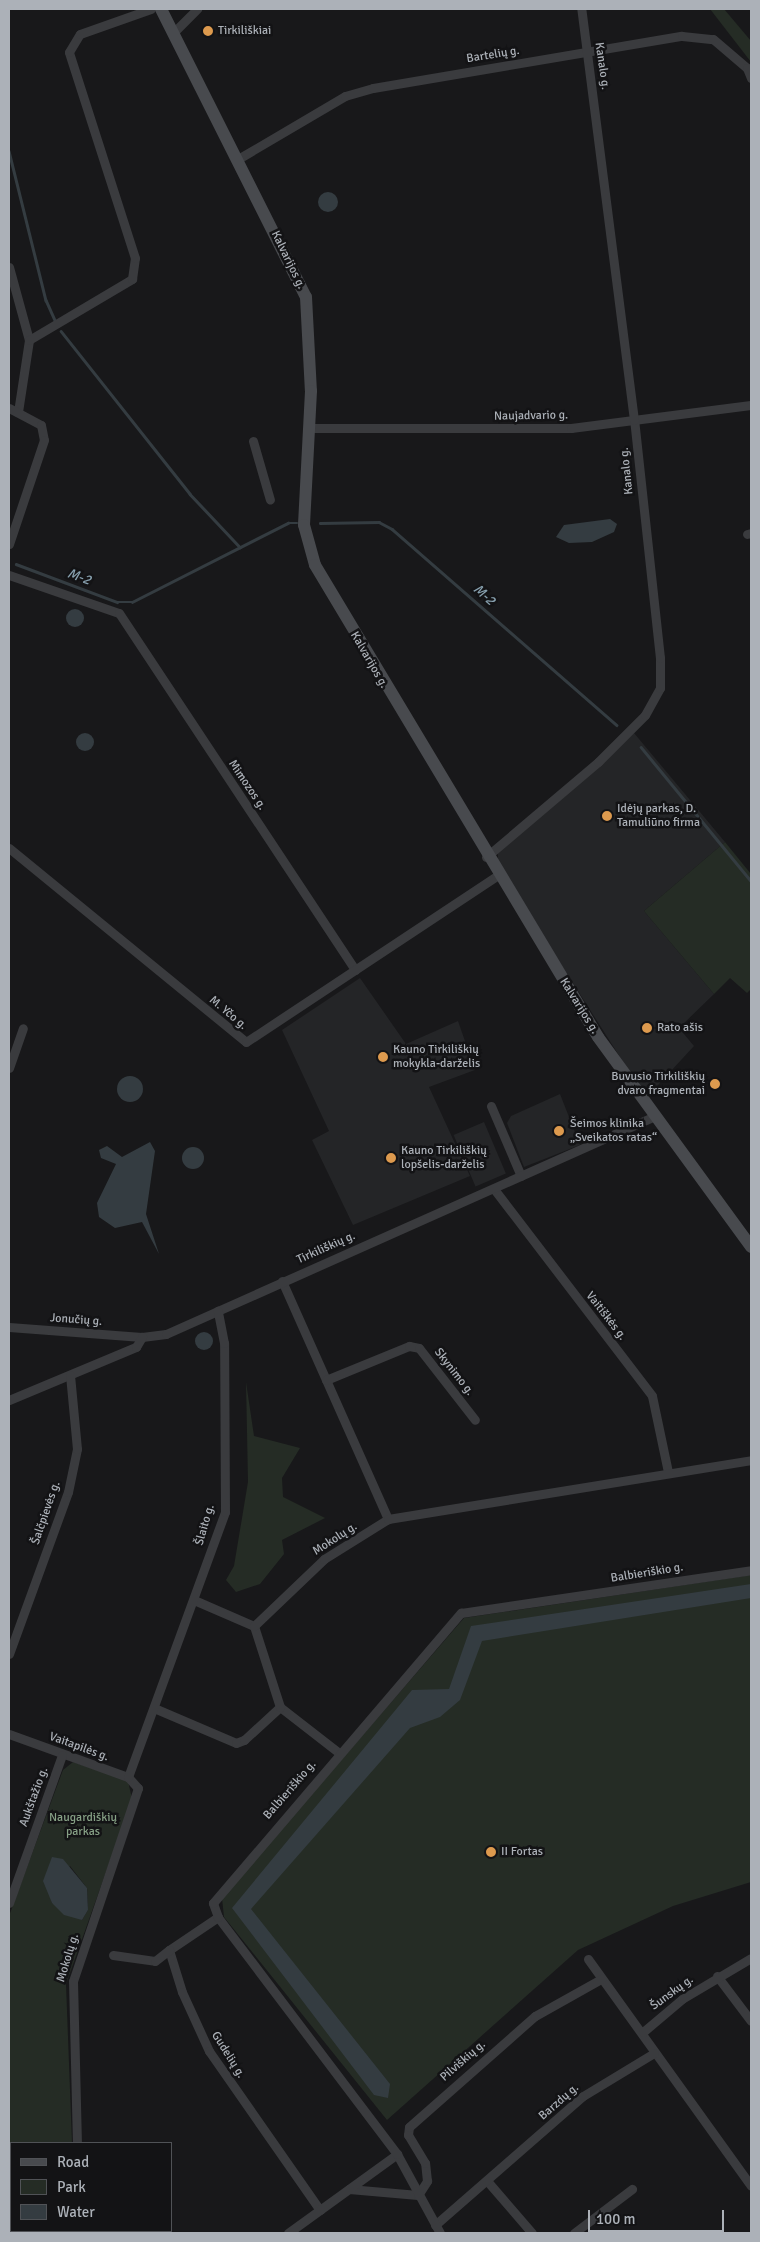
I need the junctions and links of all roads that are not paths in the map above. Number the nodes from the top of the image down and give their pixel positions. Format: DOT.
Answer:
graph roads {
  1 [pos="150,9"];
  2 [pos="161,9"];
  3 [pos="196,9"];
  4 [pos="581,9"];
  5 [pos="174,32"];
  6 [pos="588,53"];
  7 [pos="751,78"];
  8 [pos="238,159"];
  9 [pos="9,267"];
  10 [pos="29,340"];
  11 [pos="751,405"];
  12 [pos="13,410"];
  13 [pos="634,420"];
  14 [pos="309,428"];
  15 [pos="253,441"];
  16 [pos="270,500"];
  17 [pos="9,544"];
  18 [pos="9,574"];
  19 [pos="9,848"];
  20 [pos="486,857"];
  21 [pos="497,876"];
  22 [pos="355,970"];
  23 [pos="23,1028"];
  24 [pos="9,1068"];
  25 [pos="491,1106"];
  26 [pos="655,1116"];
  27 [pos="521,1176"];
  28 [pos="494,1188"];
  29 [pos="751,1247"];
  30 [pos="282,1281"];
  31 [pos="218,1312"];
  32 [pos="9,1327"];
  33 [pos="142,1337"];
  34 [pos="70,1375"];
  35 [pos="326,1380"];
  36 [pos="9,1400"];
  37 [pos="475,1420"];
  38 [pos="751,1460"];
  39 [pos="668,1472"];
  40 [pos="388,1519"];
  41 [pos="751,1570"];
  42 [pos="194,1600"];
  43 [pos="254,1626"];
  44 [pos="9,1654"];
  45 [pos="280,1707"];
  46 [pos="154,1708"];
  47 [pos="9,1734"];
  48 [pos="339,1753"];
  49 [pos="62,1755"];
  50 [pos="128,1777"];
  51 [pos="138,1788"];
  52 [pos="9,1904"];
  53 [pos="218,1917"];
  54 [pos="169,1950"];
  55 [pos="113,1955"];
  56 [pos="751,1958"];
  57 [pos="588,1959"];
  58 [pos="717,1976"];
  59 [pos="601,1978"];
  60 [pos="751,2021"];
  61 [pos="643,2032"];
  62 [pos="654,2054"];
  63 [pos="77,2142"];
  64 [pos="397,2154"];
  65 [pos="488,2182"];
  66 [pos="751,2186"];
  67 [pos="349,2189"];
  68 [pos="632,2189"];
  69 [pos="418,2195"];
  70 [pos="320,2210"];
  71 [pos="438,2229"];
  72 [pos="288,2233"];
  73 [pos="532,2233"];
  74 [pos="574,2233"];
  1 -- 10 [label="street"];
  2 -- 5 [label="main road, Kalvarijos g."];
  3 -- 5 [label="street"];
  4 -- 6 [label="street, Kanalo g."];
  5 -- 8 [label="main road, Kalvarijos g."];
  6 -- 7 [label="street, Bartelių g."];
  6 -- 8 [label="street, Bartelių g."];
  6 -- 13 [label="street, Kanalo g."];
  8 -- 14 [label="main road, Kalvarijos g."];
  9 -- 10 [label="street"];
  10 -- 12 [label="street"];
  11 -- 13 [label="street, Naujadvario g."];
  12 -- 17 [label="street"];
  13 -- 14 [label="street, Naujadvario g."];
  13 -- 20 [label="street, Kanalo g."];
  14 -- 20 [label="main road, Kalvarijos g."];
  15 -- 16 [label="street"];
  18 -- 22 [label="street, Mimozos g."];
  19 -- 22 [label="street, M. Yčo g."];
  20 -- 21 [label="main road, Kalvarijos g."];
  21 -- 22 [label="street, M. Yčo g."];
  21 -- 26 [label="main road, Kalvarijos g."];
  23 -- 24 [label="street"];
  25 -- 27 [label="street"];
  26 -- 27 [label="street, Tirkiliškių g."];
  26 -- 29 [label="main road, Kalvarijos g."];
  27 -- 28 [label="street, Tirkiliškių g."];
  28 -- 30 [label="street, Tirkiliškių g."];
  28 -- 39 [label="street, Vaitiškės g."];
  30 -- 31 [label="street, Tirkiliškių g."];
  30 -- 35 [label="street"];
  31 -- 33 [label="street, Tirkiliškių g."];
  31 -- 42 [label="street, Šlaito g."];
  32 -- 33 [label="street, Jonučių g."];
  33 -- 34 [label="street"];
  34 -- 36 [label="street"];
  34 -- 44 [label="street, Šalčpievės g."];
  35 -- 37 [label="street, Skynimo g."];
  35 -- 40 [label="street"];
  38 -- 39 [label="street, Mokolų g."];
  39 -- 40 [label="street, Mokolų g."];
  40 -- 43 [label="street, Mokolų g."];
  41 -- 48 [label="street, Balbieriškio g."];
  42 -- 43 [label="street"];
  42 -- 46 [label="street, Šlaito g."];
  43 -- 45 [label="street"];
  45 -- 46 [label="street"];
  45 -- 48 [label="street"];
  46 -- 50 [label="street"];
  47 -- 49 [label="street, Vaitapilės g."];
  48 -- 53 [label="street, Balbieriškio g."];
  49 -- 50 [label="street, Vaitapilės g."];
  49 -- 52 [label="street, Aukštažio g."];
  50 -- 51 [label="street, Vaitapilės g."];
  51 -- 63 [label="street, Mokolų g."];
  53 -- 54 [label="street"];
  53 -- 64 [label="street"];
  54 -- 55 [label="street"];
  54 -- 70 [label="street, Gudelių g."];
  56 -- 58 [label="street, Šunskų g."];
  57 -- 59 [label="street"];
  58 -- 60 [label="street"];
  58 -- 61 [label="street, Šunskų g."];
  59 -- 61 [label="street"];
  59 -- 69 [label="street, Pilviškių g."];
  61 -- 62 [label="street"];
  62 -- 65 [label="street, Barzdų g."];
  62 -- 66 [label="street"];
  64 -- 67 [label="street"];
  64 -- 69 [label="street"];
  65 -- 71 [label="street, Barzdų g."];
  65 -- 73 [label="street"];
  67 -- 69 [label="street"];
  67 -- 70 [label="street"];
  68 -- 74 [label="street"];
  69 -- 71 [label="street"];
  70 -- 72 [label="street"];
}
